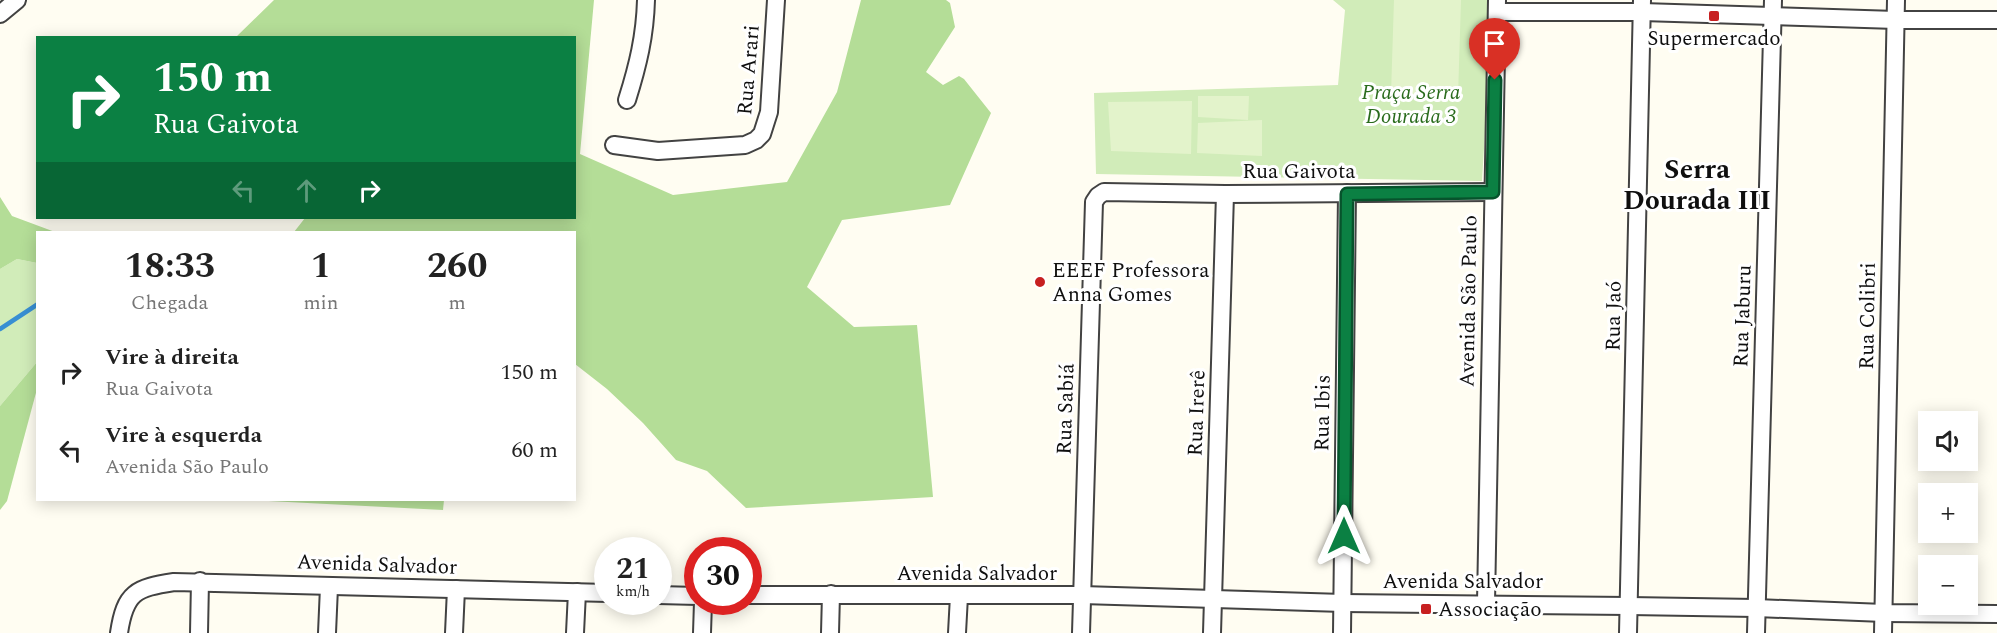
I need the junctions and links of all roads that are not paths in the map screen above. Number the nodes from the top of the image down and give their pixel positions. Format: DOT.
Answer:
graph roads {
  1 [pos="17,0"];
  2 [pos="646,0"];
  3 [pos="776,0"];
  4 [pos="1896,0"];
  5 [pos="1497,6"];
  6 [pos="1642,6"];
  7 [pos="1773,7"];
  8 [pos="0,14"];
  9 [pos="1896,20"];
  10 [pos="1997,20"];
  11 [pos="627,100"];
  12 [pos="614,146"];
  13 [pos="1104,192"];
  14 [pos="1493,192"];
  15 [pos="1225,194"];
  16 [pos="1347,194"];
  17 [pos="200,581"];
  18 [pos="329,587"];
  19 [pos="456,589"];
  20 [pos="577,592"];
  21 [pos="594,593"];
  22 [pos="831,594"];
  23 [pos="762,595"];
  24 [pos="1082,595"];
  25 [pos="958,596"];
  26 [pos="1214,598"];
  27 [pos="1343,603"];
  28 [pos="1485,603"];
  29 [pos="1629,606"];
  30 [pos="1756,608"];
  31 [pos="1884,613"];
  32 [pos="1997,614"];
  33 [pos="703,615"];
  34 [pos="119,633"];
  35 [pos="199,633"];
  36 [pos="327,633"];
  37 [pos="454,633"];
  38 [pos="575,633"];
  39 [pos="702,633"];
  40 [pos="830,633"];
  41 [pos="957,633"];
  42 [pos="1081,633"];
  43 [pos="1212,633"];
  44 [pos="1342,633"];
  45 [pos="1628,633"];
  46 [pos="1756,633"];
  47 [pos="1883,633"];
  1 -- 8 [label="street"];
  2 -- 11 [label="street"];
  3 -- 12 [label="street, Rua Arari"];
  4 -- 9 [label="street, Rua Colibri"];
  5 -- 6 [label="street"];
  5 -- 14 [label="street, Avenida São Paulo"];
  6 -- 7 [label="street"];
  6 -- 29 [label="street, Rua Jaó"];
  7 -- 9 [label="street"];
  7 -- 30 [label="street, Rua Jaburu"];
  9 -- 10 [label="street"];
  9 -- 31 [label="street, Rua Colibri"];
  13 -- 15 [label="street, Rua Gaivota"];
  13 -- 24 [label="street, Rua Sabiá"];
  14 -- 16 [label="street, Rua Gaivota"];
  14 -- 28 [label="street, Avenida São Paulo"];
  15 -- 16 [label="street, Rua Gaivota"];
  15 -- 26 [label="street, Rua Irerê"];
  16 -- 27 [label="street, Rua Ibis"];
  17 -- 18 [label="street, Avenida Salvador"];
  17 -- 34 [label="street, Avenida Salvador"];
  17 -- 35 [label="street"];
  18 -- 19 [label="street, Avenida Salvador"];
  18 -- 36 [label="street"];
  19 -- 20 [label="street, Avenida Salvador"];
  19 -- 37 [label="street"];
  20 -- 21 [label="street, Avenida Salvador"];
  20 -- 38 [label="street"];
  22 -- 23 [label="street, Avenida Salvador"];
  22 -- 25 [label="street, Avenida Salvador"];
  22 -- 40 [label="street"];
  24 -- 25 [label="street, Avenida Salvador"];
  24 -- 26 [label="street, Avenida Salvador"];
  24 -- 42 [label="street, Rua Sabiá"];
  25 -- 41 [label="street"];
  26 -- 27 [label="street, Avenida Salvador"];
  26 -- 43 [label="street, Rua Irerê"];
  27 -- 28 [label="street, Avenida Salvador"];
  27 -- 44 [label="street, Rua Ibis"];
  28 -- 29 [label="street, Avenida Salvador"];
  29 -- 30 [label="street, Avenida Salvador"];
  29 -- 45 [label="street, Rua Jaó"];
  30 -- 31 [label="street, Avenida Salvador"];
  30 -- 46 [label="street, Rua Jaburu"];
  31 -- 32 [label="street, Avenida Salvador"];
  31 -- 47 [label="street, Rua Colibri"];
  33 -- 39 [label="street"];
}
